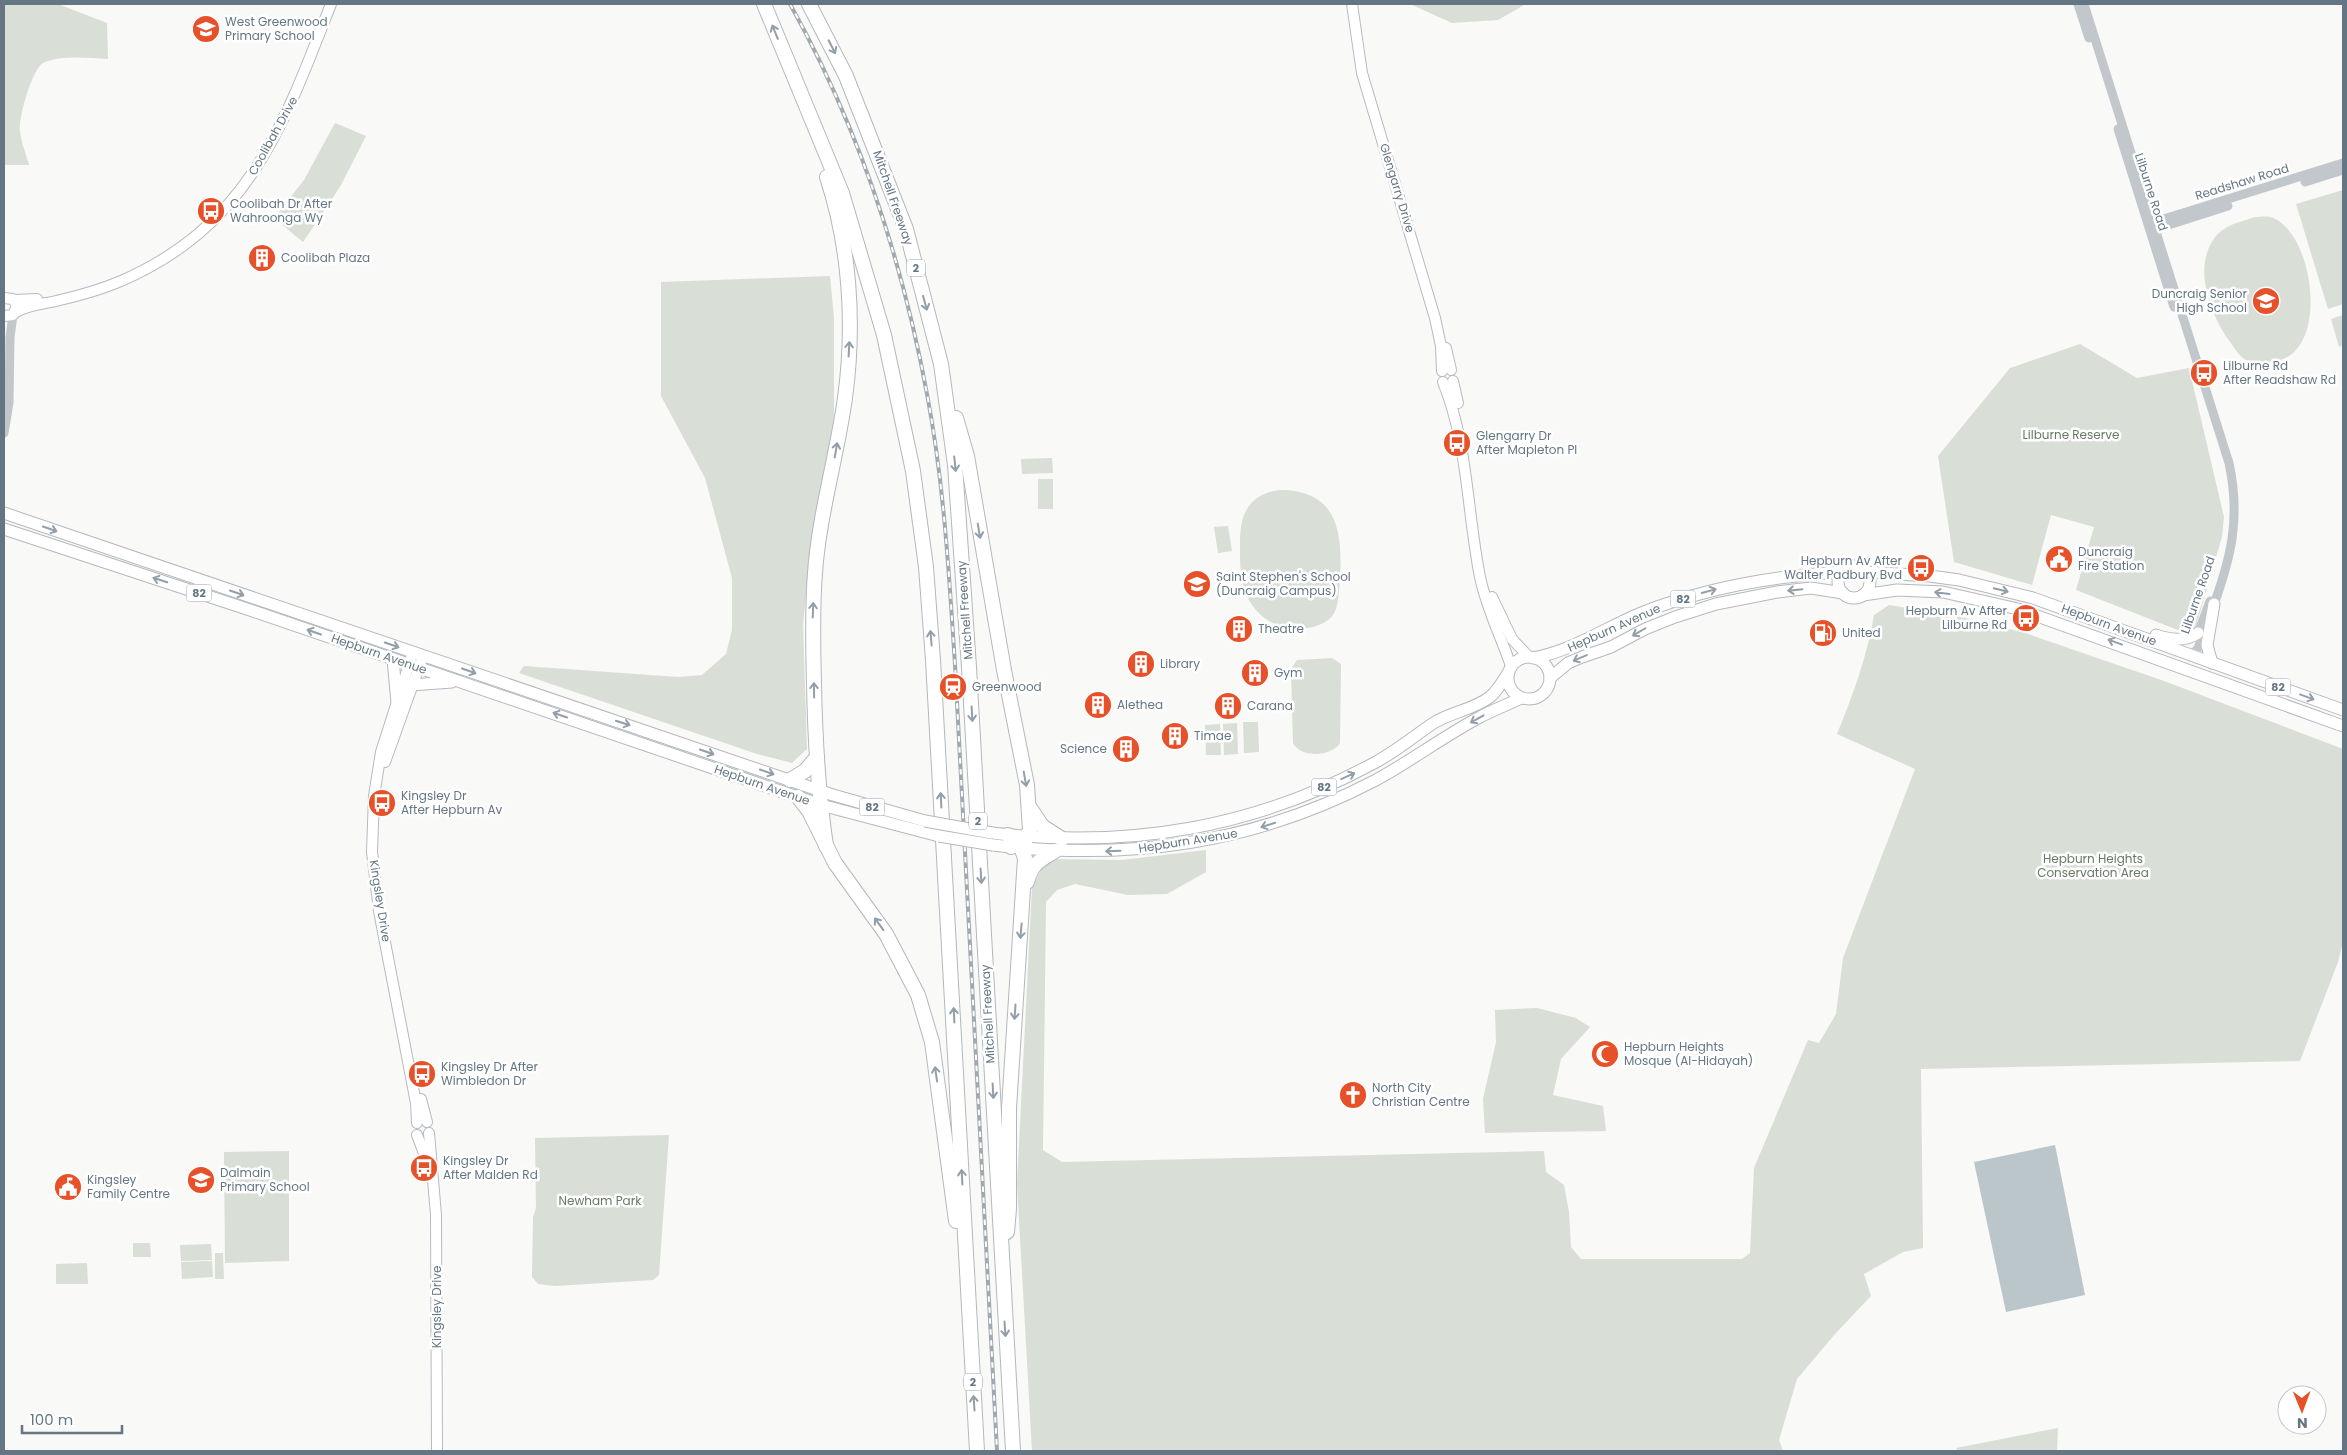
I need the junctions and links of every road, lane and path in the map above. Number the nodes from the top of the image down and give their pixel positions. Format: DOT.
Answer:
graph roads {
  1 [pos="325,4"];
  2 [pos="331,4"];
  3 [pos="764,4"];
  4 [pos="808,4"];
  5 [pos="1352,4"];
  6 [pos="1358,4"];
  7 [pos="2078,4"];
  8 [pos="2084,4"];
  9 [pos="807,109"];
  10 [pos="2343,163"];
  11 [pos="2343,170"];
  12 [pos="2152,227"];
  13 [pos="9,299"];
  14 [pos="9,315"];
  15 [pos="941,364"];
  16 [pos="1447,370"];
  17 [pos="1448,381"];
  18 [pos="4,433"];
  19 [pos="4,513"];
  20 [pos="4,529"];
  21 [pos="1842,572"];
  22 [pos="1866,572"];
  23 [pos="1843,593"];
  24 [pos="1863,595"];
  25 [pos="1963,596"];
  26 [pos="2214,604"];
  27 [pos="2052,605"];
  28 [pos="2110,626"];
  29 [pos="2198,633"];
  30 [pos="418,654"];
  31 [pos="2192,656"];
  32 [pos="1531,657"];
  33 [pos="393,659"];
  34 [pos="2160,660"];
  35 [pos="2212,663"];
  36 [pos="414,666"];
  37 [pos="1510,670"];
  38 [pos="1550,678"];
  39 [pos="466,684"];
  40 [pos="411,685"];
  41 [pos="2264,697"];
  42 [pos="1521,698"];
  43 [pos="397,703"];
  44 [pos="2343,710"];
  45 [pos="601,716"];
  46 [pos="2343,726"];
  47 [pos="639,743"];
  48 [pos="817,758"];
  49 [pos="790,780"];
  50 [pos="819,790"];
  51 [pos="798,797"];
  52 [pos="821,805"];
  53 [pos="1028,805"];
  54 [pos="1062,839"];
  55 [pos="1018,842"];
  56 [pos="826,846"];
  57 [pos="1055,851"];
  58 [pos="1023,899"];
  59 [pos="424,1126"];
  60 [pos="1002,1280"];
  61 [pos="969,1313"];
  62 [pos="432,1451"];
  63 [pos="437,1451"];
  64 [pos="977,1451"];
  65 [pos="1012,1451"];
  1 -- 13 [label="main road, Coolibah Drive"];
  2 -- 14 [label="main road, Coolibah Drive"];
  9 -- 3 [label="highway, 2, one-way"];
  4 -- 15 [label="highway, Mitchell Freeway / 2, one-way"];
  5 -- 16 [label="main road, Glengarry Drive"];
  6 -- 16 [label="main road, Glengarry Drive"];
  7 -- 12 [label="street, Lilburne Road"];
  8 -- 12 [label="street, Lilburne Road"];
  48 -- 9 [label="highway, one-way"];
  61 -- 9 [label="highway, 2, one-way"];
  10 -- 12 [label="street, Readshaw Road"];
  11 -- 12 [label="street, Readshaw Road"];
  12 -- 26 [label="street, Lilburne Road"];
  12 -- 29 [label="street, Lilburne Road"];
  13 -- 14 [label="main road"];
  14 -- 18 [label="street"];
  15 -- 53 [label="highway, one-way"];
  15 -- 60 [label="highway, Mitchell Freeway / 2, one-way"];
  16 -- 17 [label="main road"];
  17 -- 32 [label="main road"];
  17 -- 37 [label="main road"];
  19 -- 30 [label="main road, Hepburn Avenue / 82, one-way"];
  33 -- 20 [label="main road, Hepburn Avenue / 82, one-way"];
  21 -- 22 [label="main road"];
  21 -- 23 [label="main road"];
  32 -- 21 [label="main road, Hepburn Avenue / 82, one-way"];
  22 -- 24 [label="main road"];
  22 -- 27 [label="main road, Hepburn Avenue / 82, one-way"];
  23 -- 24 [label="main road"];
  23 -- 38 [label="main road, Hepburn Avenue / 82, one-way"];
  25 -- 24 [label="main road, Hepburn Avenue / 82, one-way"];
  25 -- 27 [label="main road"];
  34 -- 25 [label="main road, Hepburn Avenue / 82, one-way"];
  26 -- 31 [label="street, Lilburne Road"];
  26 -- 35 [label="main road"];
  27 -- 28 [label="main road, Hepburn Avenue / 82"];
  28 -- 29 [label="main road"];
  28 -- 31 [label="main road, Hepburn Avenue / 82"];
  29 -- 31 [label="street, Lilburne Road"];
  30 -- 36 [label="main road, Kingsley Drive"];
  30 -- 45 [label="main road, Hepburn Avenue / 82, one-way"];
  31 -- 34 [label="main road"];
  31 -- 35 [label="main road, Hepburn Avenue / 82"];
  31 -- 41 [label="main road"];
  32 -- 37 [label="main road, 82"];
  32 -- 38 [label="main road"];
  33 -- 36 [label="main road, Hepburn Avenue / 82"];
  33 -- 43 [label="main road"];
  34 -- 41 [label="main road, Hepburn Avenue / 82"];
  35 -- 44 [label="main road, Hepburn Avenue / 82, one-way"];
  36 -- 39 [label="main road, Hepburn Avenue / 82"];
  36 -- 40 [label="main road, Kingsley Drive"];
  36 -- 43 [label="main road, Kingsley Drive"];
  37 -- 42 [label="main road"];
  54 -- 37 [label="main road, Hepburn Avenue / 82, one-way"];
  38 -- 42 [label="main road, 82"];
  39 -- 40 [label="main road"];
  47 -- 39 [label="main road, Hepburn Avenue / 82, one-way"];
  40 -- 59 [label="main road, Kingsley Drive"];
  41 -- 46 [label="main road, Hepburn Avenue / 82"];
  42 -- 57 [label="main road, Hepburn Avenue / 82, one-way"];
  43 -- 59 [label="main road, Kingsley Drive"];
  45 -- 47 [label="main road"];
  45 -- 49 [label="main road, Hepburn Avenue / 82, one-way"];
  47 -- 51 [label="main road, Hepburn Avenue / 82"];
  48 -- 49 [label="highway"];
  48 -- 50 [label="highway"];
  49 -- 50 [label="main road, Hepburn Avenue / 82"];
  50 -- 52 [label="highway"];
  50 -- 55 [label="main road, Hepburn Avenue / 82, bridge"];
  51 -- 52 [label="main road, Hepburn Avenue / 82"];
  51 -- 56 [label="highway"];
  52 -- 55 [label="main road, Hepburn Avenue / 82, bridge"];
  52 -- 56 [label="highway"];
  53 -- 54 [label="highway"];
  53 -- 55 [label="highway"];
  54 -- 55 [label="main road, Hepburn Avenue / 82"];
  55 -- 57 [label="main road, Hepburn Avenue / 82"];
  55 -- 58 [label="highway"];
  61 -- 56 [label="highway, one-way"];
  57 -- 58 [label="highway"];
  58 -- 60 [label="highway, one-way"];
  59 -- 62 [label="main road, Kingsley Drive"];
  59 -- 63 [label="main road, Kingsley Drive"];
  60 -- 65 [label="highway, Mitchell Freeway / 2, one-way"];
  64 -- 61 [label="highway, 2, one-way"];
}
